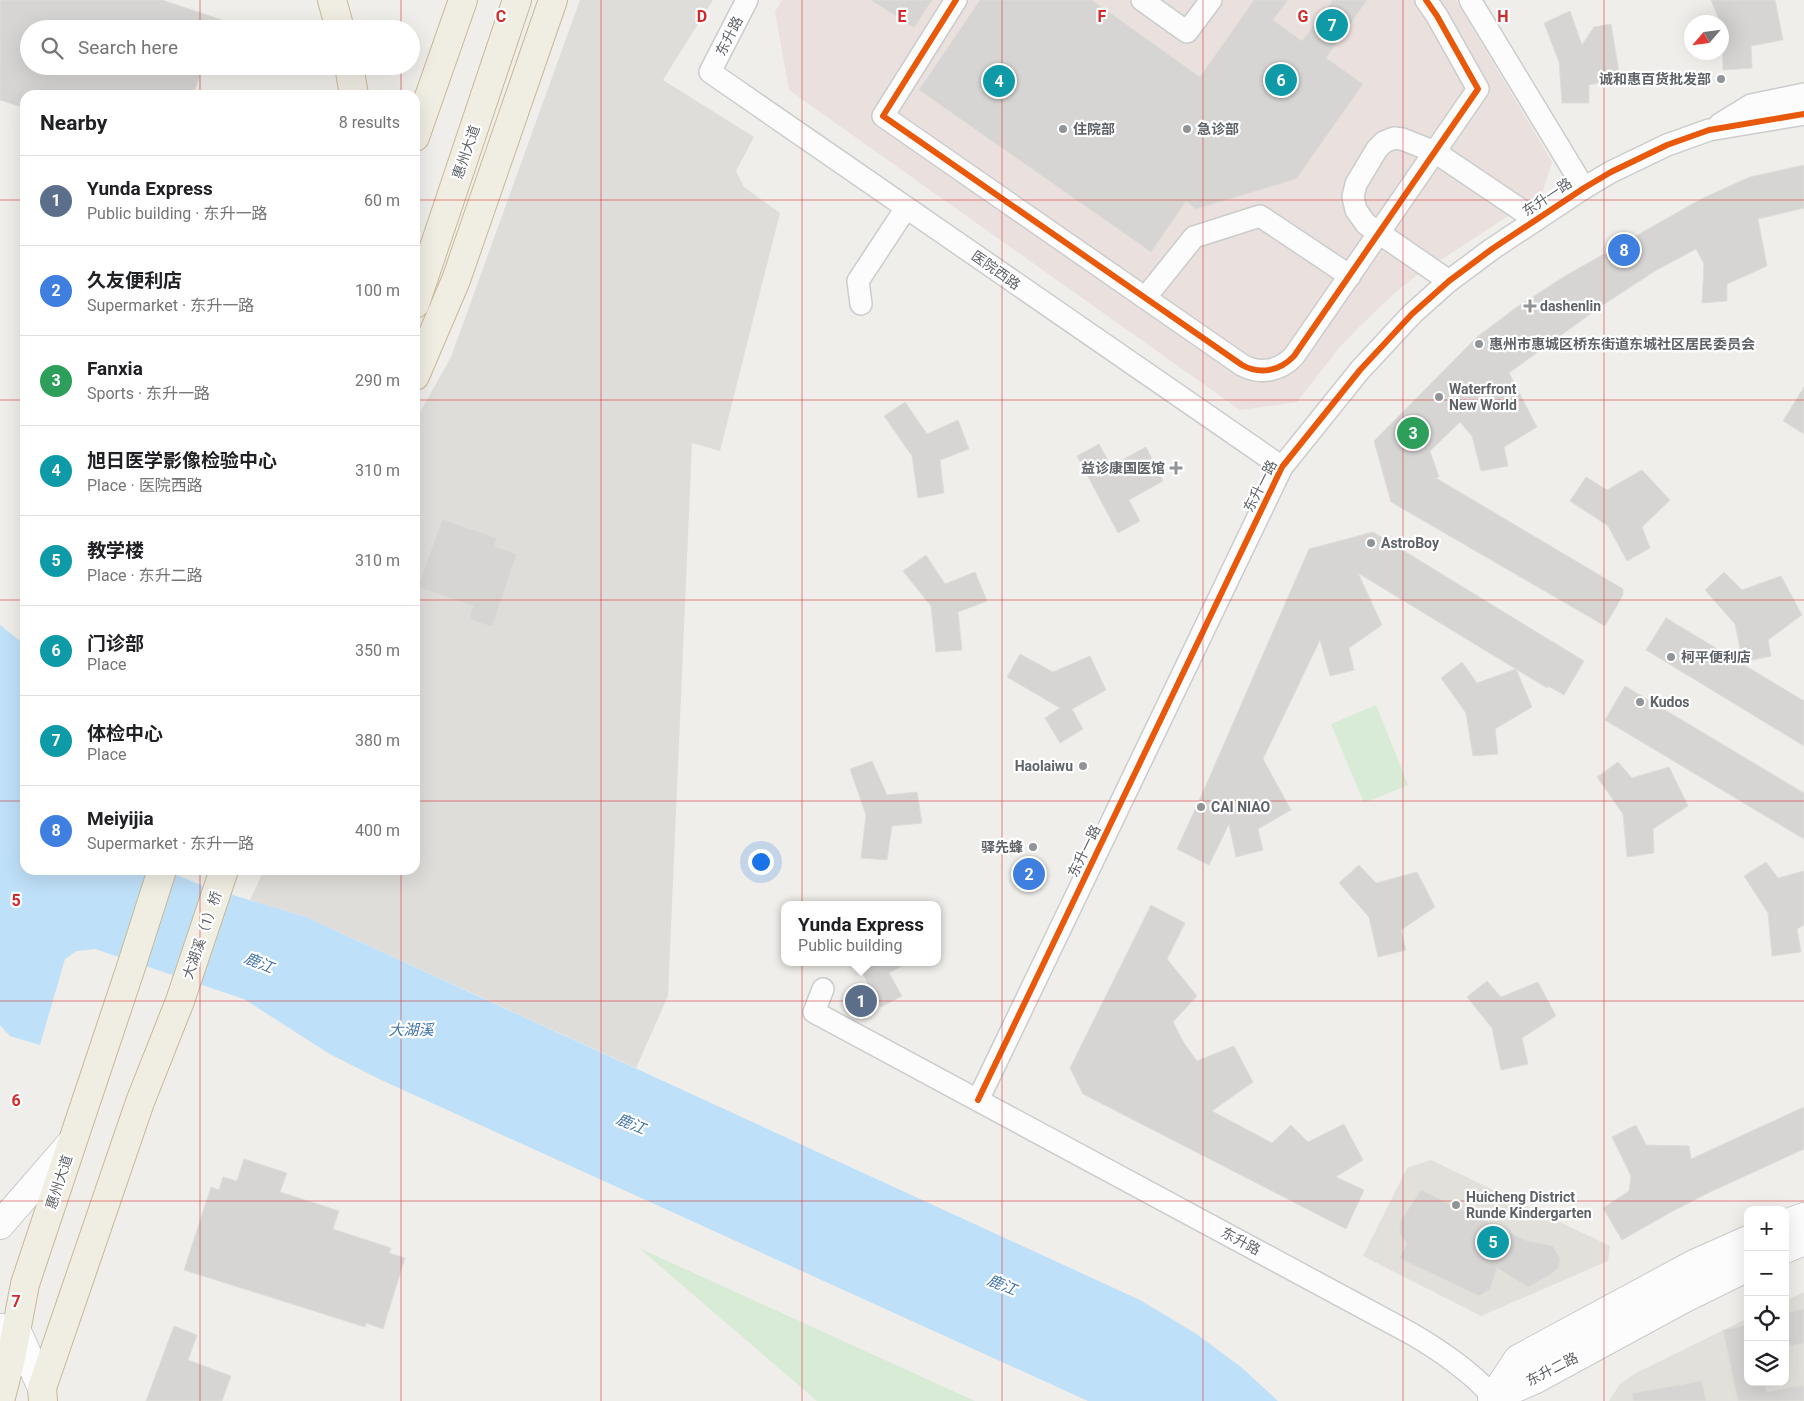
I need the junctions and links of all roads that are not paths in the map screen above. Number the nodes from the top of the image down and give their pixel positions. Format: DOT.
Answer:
graph roads {
  1 [pos="332,0"];
  2 [pos="462,0"];
  3 [pos="517,0"];
  4 [pos="553,0"];
  5 [pos="747,0"];
  6 [pos="956,0"];
  7 [pos="1142,0"];
  8 [pos="1211,0"];
  9 [pos="1426,0"];
  10 [pos="1470,0"];
  11 [pos="338,20"];
  12 [pos="710,72"];
  13 [pos="351,75"];
  14 [pos="353,90"];
  15 [pos="1804,94"];
  16 [pos="1804,114"];
  17 [pos="420,122"];
  18 [pos="1709,130"];
  19 [pos="1435,152"];
  20 [pos="1584,188"];
  21 [pos="906,208"];
  22 [pos="1536,220"];
  23 [pos="1379,233"];
  24 [pos="1350,276"];
  25 [pos="1449,281"];
  26 [pos="420,289"];
  27 [pos="1145,298"];
  28 [pos="861,304"];
  29 [pos="420,364"];
  30 [pos="1282,467"];
  31 [pos="160,875"];
  32 [pos="222,875"];
  33 [pos="823,989"];
  34 [pos="978,1100"];
  35 [pos="72,1141"];
  36 [pos="1804,1217"];
  37 [pos="1789,1223"];
  38 [pos="0,1225"];
  39 [pos="1804,1241"];
  40 [pos="1744,1242"];
  41 [pos="1789,1247"];
  42 [pos="1744,1269"];
  43 [pos="8,1328"];
  44 [pos="6,1354"];
  45 [pos="43,1394"];
  46 [pos="1495,1400"];
  47 [pos="0,1401"];
  1 -- 11 [label="highway"];
  2 -- 17 [label="highway"];
  3 -- 26 [label="highway, 惠州大道"];
  4 -- 29 [label="highway"];
  5 -- 12 [label="street, 东升路"];
  6 -- 27 [label="street"];
  7 -- 8 [label="street"];
  9 -- 19 [label="street"];
  10 -- 20 [label="street"];
  12 -- 21 [label="street, 医院西路"];
  13 -- 14 [label="highway"];
  15 -- 18 [label="street, 东升一路"];
  16 -- 18 [label="street, 东升一路"];
  18 -- 20 [label="street, 东升一路"];
  19 -- 22 [label="street"];
  19 -- 23 [label="street"];
  19 -- 23 [label="street"];
  20 -- 22 [label="street, 东升一路"];
  21 -- 28 [label="street"];
  21 -- 30 [label="street, 医院西路"];
  22 -- 25 [label="street, 东升一路"];
  23 -- 24 [label="street"];
  23 -- 25 [label="street"];
  24 -- 27 [label="street"];
  24 -- 27 [label="street"];
  25 -- 30 [label="street, 东升一路"];
  30 -- 34 [label="street, 东升一路"];
  31 -- 35 [label="highway, 惠州大道"];
  32 -- 45 [label="highway, 大湖溪（1）桥"];
  33 -- 34 [label="street, 东升路"];
  34 -- 46 [label="street, 东升路"];
  35 -- 38 [label="street"];
  35 -- 43 [label="highway, 惠州大道"];
  36 -- 37 [label="street"];
  39 -- 41 [label="street"];
  40 -- 46 [label="street, 东升二路"];
  42 -- 46 [label="street, 东升二路"];
  43 -- 44 [label="highway, 惠州大道"];
  43 -- 45 [label="street"];
  44 -- 45 [label="street"];
  44 -- 47 [label="highway, 惠州大道"];
}
